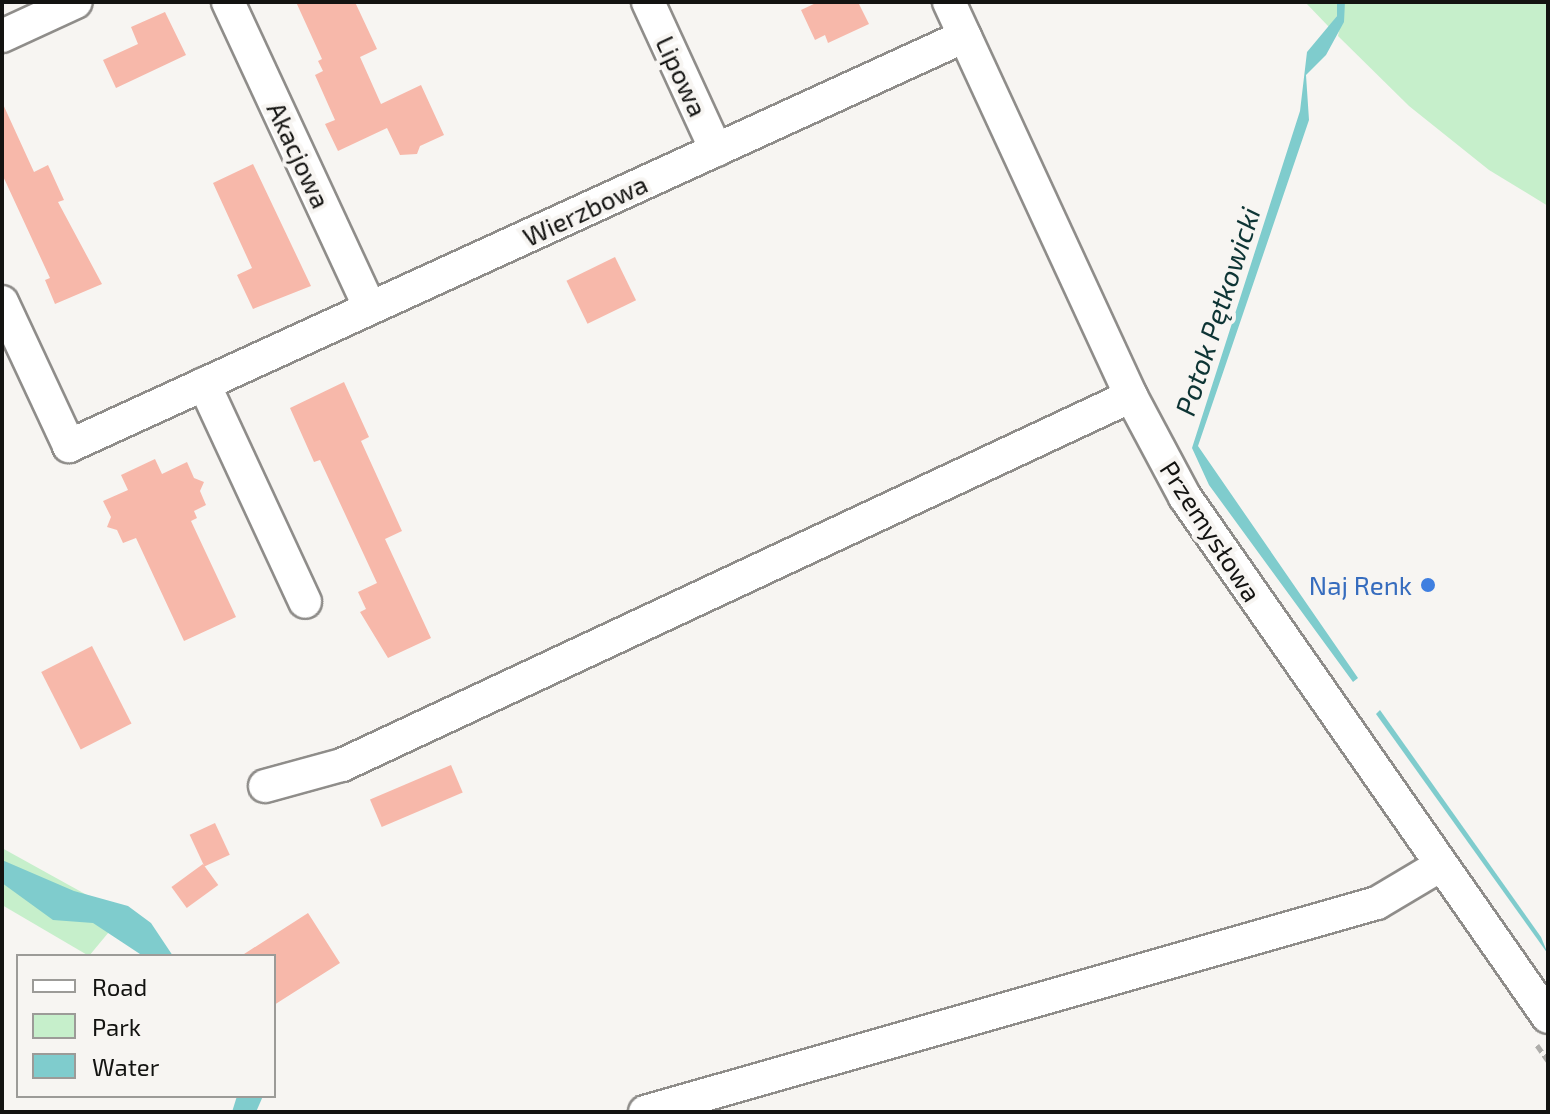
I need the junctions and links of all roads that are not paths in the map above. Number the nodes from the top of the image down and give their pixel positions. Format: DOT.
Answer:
graph roads {
  1 [pos="76,2"];
  2 [pos="228,2"];
  3 [pos="648,2"];
  4 [pos="949,2"];
  5 [pos="2,36"];
  6 [pos="965,36"];
  7 [pos="716,150"];
  8 [pos="2,302"];
  9 [pos="370,308"];
  10 [pos="204,384"];
  11 [pos="1131,396"];
  12 [pos="305,602"];
  13 [pos="265,786"];
  14 [pos="1441,865"];
  15 [pos="1548,1017"];
  16 [pos="645,1112"];
  1 -- 5 [label="street"];
  2 -- 9 [label="street, Akacjowa"];
  3 -- 7 [label="street, Lipowa"];
  4 -- 6 [label="street, Przemysłowa"];
  6 -- 7 [label="street, Wierzbowa"];
  6 -- 11 [label="street, Przemysłowa"];
  7 -- 9 [label="street, Wierzbowa"];
  8 -- 10 [label="street, Wierzbowa"];
  9 -- 10 [label="street, Wierzbowa"];
  10 -- 12 [label="street"];
  11 -- 13 [label="street"];
  11 -- 14 [label="street, Przemysłowa"];
  14 -- 15 [label="street, Przemysłowa"];
  14 -- 16 [label="street"];
}
